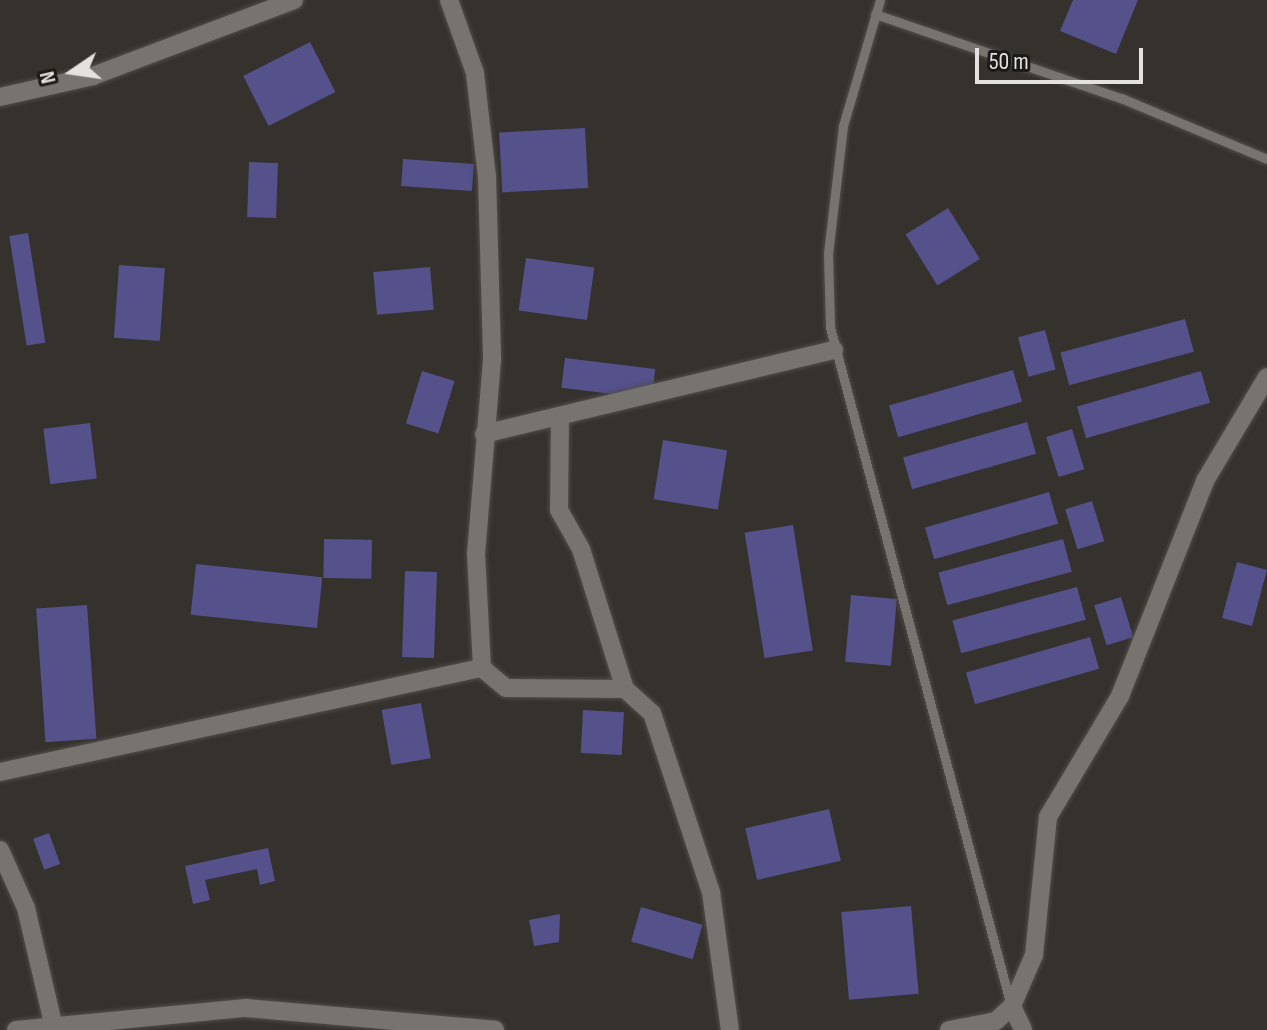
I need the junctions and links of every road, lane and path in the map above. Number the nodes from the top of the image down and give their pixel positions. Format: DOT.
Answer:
graph roads {
  1 [pos="294,0"];
  2 [pos="449,0"];
  3 [pos="880,0"];
  4 [pos="875,14"];
  5 [pos="0,97"];
  6 [pos="1267,159"];
  7 [pos="834,350"];
  8 [pos="1267,377"];
  9 [pos="560,418"];
  10 [pos="484,434"];
  11 [pos="482,668"];
  12 [pos="625,689"];
  13 [pos="0,772"];
  14 [pos="0,850"];
  15 [pos="1012,1006"];
  16 [pos="194,1022"];
  17 [pos="54,1027"];
  18 [pos="16,1030"];
  19 [pos="495,1030"];
  20 [pos="730,1030"];
  21 [pos="949,1030"];
  22 [pos="1023,1030"];
  1 -- 5 [label="street"];
  2 -- 10 [label="street"];
  3 -- 4 [label="lane"];
  4 -- 6 [label="lane"];
  4 -- 7 [label="lane"];
  7 -- 9 [label="street"];
  7 -- 15 [label="lane"];
  8 -- 15 [label="street"];
  9 -- 10 [label="street"];
  9 -- 12 [label="street"];
  10 -- 11 [label="street"];
  11 -- 12 [label="street"];
  11 -- 13 [label="street"];
  12 -- 20 [label="street"];
  14 -- 17 [label="street"];
  15 -- 21 [label="street"];
  15 -- 22 [label="street"];
  16 -- 17 [label="street"];
  16 -- 19 [label="street"];
  17 -- 18 [label="street"];
}
